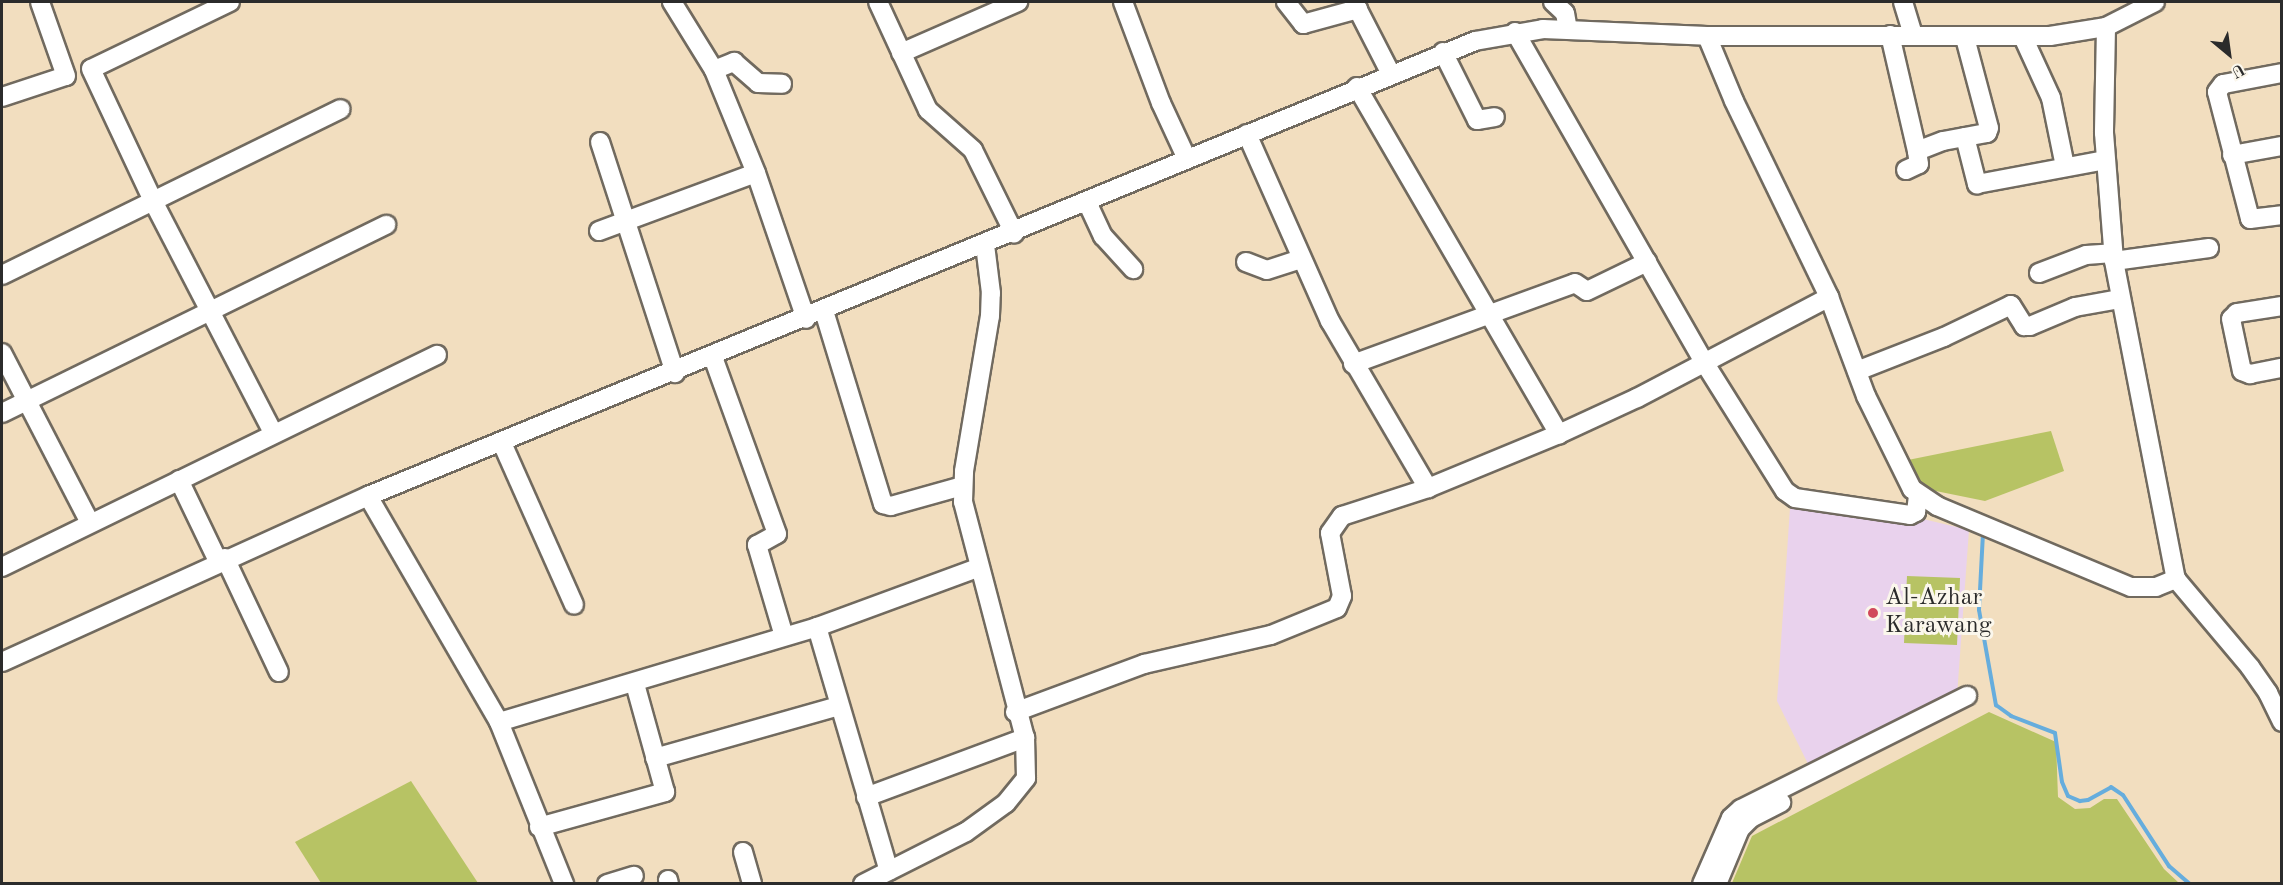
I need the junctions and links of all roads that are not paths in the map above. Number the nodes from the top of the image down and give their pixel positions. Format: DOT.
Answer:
graph roads {
  1 [pos="40,2"];
  2 [pos="230,2"];
  3 [pos="672,2"];
  4 [pos="878,2"];
  5 [pos="1018,2"];
  6 [pos="1123,2"];
  7 [pos="1286,2"];
  8 [pos="1553,2"];
  9 [pos="1903,2"];
  10 [pos="2155,2"];
  11 [pos="1356,5"];
  12 [pos="2106,27"];
  13 [pos="1568,30"];
  14 [pos="1515,32"];
  15 [pos="1890,35"];
  16 [pos="1913,35"];
  17 [pos="1707,36"];
  18 [pos="2023,37"];
  19 [pos="1965,38"];
  20 [pos="1443,52"];
  21 [pos="902,53"];
  22 [pos="714,70"];
  23 [pos="2282,73"];
  24 [pos="1391,74"];
  25 [pos="782,84"];
  26 [pos="1357,87"];
  27 [pos="2,97"];
  28 [pos="341,109"];
  29 [pos="1495,117"];
  30 [pos="1248,134"];
  31 [pos="1965,136"];
  32 [pos="600,142"];
  33 [pos="2282,146"];
  34 [pos="1917,151"];
  35 [pos="2232,155"];
  36 [pos="1188,159"];
  37 [pos="2105,160"];
  38 [pos="2066,166"];
  39 [pos="1906,170"];
  40 [pos="756,173"];
  41 [pos="1087,202"];
  42 [pos="154,203"];
  43 [pos="2282,215"];
  44 [pos="627,221"];
  45 [pos="386,225"];
  46 [pos="599,231"];
  47 [pos="1014,232"];
  48 [pos="985,245"];
  49 [pos="2209,248"];
  50 [pos="2113,257"];
  51 [pos="1301,259"];
  52 [pos="1246,262"];
  53 [pos="1647,262"];
  54 [pos="1133,269"];
  55 [pos="2039,273"];
  56 [pos="2,275"];
  57 [pos="1829,297"];
  58 [pos="2120,299"];
  59 [pos="2282,306"];
  60 [pos="208,310"];
  61 [pos="824,311"];
  62 [pos="1490,314"];
  63 [pos="806,319"];
  64 [pos="2,353"];
  65 [pos="436,356"];
  66 [pos="713,357"];
  67 [pos="1704,362"];
  68 [pos="1353,364"];
  69 [pos="2282,368"];
  70 [pos="1857,371"];
  71 [pos="675,373"];
  72 [pos="25,400"];
  73 [pos="2,412"];
  74 [pos="273,433"];
  75 [pos="1559,434"];
  76 [pos="502,443"];
  77 [pos="179,480"];
  78 [pos="962,486"];
  79 [pos="1428,488"];
  80 [pos="1918,495"];
  81 [pos="368,496"];
  82 [pos="90,523"];
  83 [pos="221,560"];
  84 [pos="2,567"];
  85 [pos="977,568"];
  86 [pos="2176,579"];
  87 [pos="574,605"];
  88 [pos="817,627"];
  89 [pos="784,636"];
  90 [pos="2,662"];
  91 [pos="279,672"];
  92 [pos="635,684"];
  93 [pos="1970,701"];
  94 [pos="839,706"];
  95 [pos="1015,712"];
  96 [pos="1933,721"];
  97 [pos="499,722"];
  98 [pos="2282,723"];
  99 [pos="1025,738"];
  100 [pos="655,758"];
  101 [pos="866,797"];
  102 [pos="539,827"];
  103 [pos="743,852"];
  104 [pos="890,871"];
  105 [pos="634,876"];
  106 [pos="564,884"];
  107 [pos="607,884"];
  108 [pos="752,884"];
  109 [pos="863,884"];
  110 [pos="1702,884"];
  111 [pos="1717,884"];
  1 -- 27 [label="street"];
  2 -- 42 [label="street"];
  3 -- 22 [label="street"];
  4 -- 21 [label="street"];
  5 -- 21 [label="street"];
  6 -- 36 [label="street"];
  7 -- 11 [label="street"];
  8 -- 13 [label="street"];
  9 -- 16 [label="street"];
  10 -- 12 [label="street"];
  11 -- 24 [label="street"];
  12 -- 18 [label="street"];
  12 -- 37 [label="street"];
  13 -- 14 [label="street"];
  13 -- 17 [label="street"];
  14 -- 20 [label="street"];
  14 -- 53 [label="street"];
  15 -- 16 [label="street"];
  15 -- 17 [label="street"];
  15 -- 34 [label="street"];
  16 -- 19 [label="street"];
  17 -- 57 [label="street"];
  18 -- 19 [label="street"];
  18 -- 38 [label="street"];
  19 -- 31 [label="street"];
  20 -- 24 [label="street"];
  20 -- 29 [label="street"];
  21 -- 47 [label="street"];
  22 -- 25 [label="street"];
  22 -- 40 [label="street"];
  23 -- 35 [label="street"];
  24 -- 26 [label="street"];
  26 -- 30 [label="street"];
  26 -- 62 [label="street"];
  28 -- 42 [label="street"];
  30 -- 36 [label="street"];
  30 -- 51 [label="street"];
  31 -- 34 [label="street"];
  31 -- 38 [label="street"];
  32 -- 44 [label="street"];
  33 -- 35 [label="street"];
  34 -- 39 [label="street"];
  35 -- 43 [label="street"];
  36 -- 41 [label="street"];
  37 -- 38 [label="street"];
  37 -- 50 [label="street"];
  40 -- 44 [label="street"];
  40 -- 63 [label="street"];
  41 -- 47 [label="street"];
  41 -- 54 [label="street"];
  42 -- 56 [label="street"];
  42 -- 60 [label="street"];
  44 -- 46 [label="street"];
  44 -- 71 [label="street"];
  45 -- 60 [label="street"];
  47 -- 48 [label="street"];
  48 -- 61 [label="street"];
  48 -- 78 [label="street"];
  49 -- 50 [label="street"];
  50 -- 55 [label="street"];
  50 -- 58 [label="street"];
  51 -- 52 [label="street"];
  51 -- 68 [label="street"];
  53 -- 62 [label="street"];
  53 -- 67 [label="street"];
  57 -- 67 [label="street"];
  57 -- 70 [label="street"];
  58 -- 70 [label="street"];
  58 -- 86 [label="street"];
  59 -- 69 [label="street"];
  60 -- 72 [label="street"];
  60 -- 74 [label="street"];
  61 -- 63 [label="street"];
  61 -- 78 [label="street"];
  62 -- 68 [label="street"];
  62 -- 75 [label="street"];
  63 -- 66 [label="street"];
  64 -- 72 [label="street"];
  65 -- 74 [label="street"];
  66 -- 71 [label="street"];
  66 -- 89 [label="street"];
  67 -- 75 [label="street"];
  67 -- 80 [label="street"];
  68 -- 79 [label="street"];
  70 -- 80 [label="street"];
  71 -- 76 [label="street"];
  72 -- 73 [label="street"];
  72 -- 82 [label="street"];
  74 -- 77 [label="street"];
  75 -- 79 [label="street"];
  76 -- 81 [label="street"];
  76 -- 87 [label="street"];
  77 -- 82 [label="street"];
  77 -- 83 [label="street"];
  78 -- 85 [label="street"];
  79 -- 95 [label="street"];
  80 -- 86 [label="street"];
  81 -- 83 [label="street"];
  81 -- 97 [label="street"];
  82 -- 84 [label="street"];
  83 -- 90 [label="street"];
  83 -- 91 [label="street"];
  85 -- 88 [label="street"];
  85 -- 95 [label="street"];
  86 -- 98 [label="street"];
  88 -- 89 [label="street"];
  88 -- 94 [label="street"];
  89 -- 92 [label="street"];
  92 -- 97 [label="street"];
  92 -- 100 [label="street"];
  93 -- 96 [label="street"];
  94 -- 100 [label="street"];
  94 -- 101 [label="street"];
  95 -- 99 [label="street"];
  96 -- 110 [label="street"];
  96 -- 111 [label="street"];
  97 -- 102 [label="street"];
  99 -- 101 [label="street"];
  99 -- 104 [label="street"];
  100 -- 102 [label="street"];
  101 -- 104 [label="street"];
  102 -- 106 [label="street"];
  103 -- 108 [label="street"];
  104 -- 109 [label="street"];
  105 -- 107 [label="street"];
}
